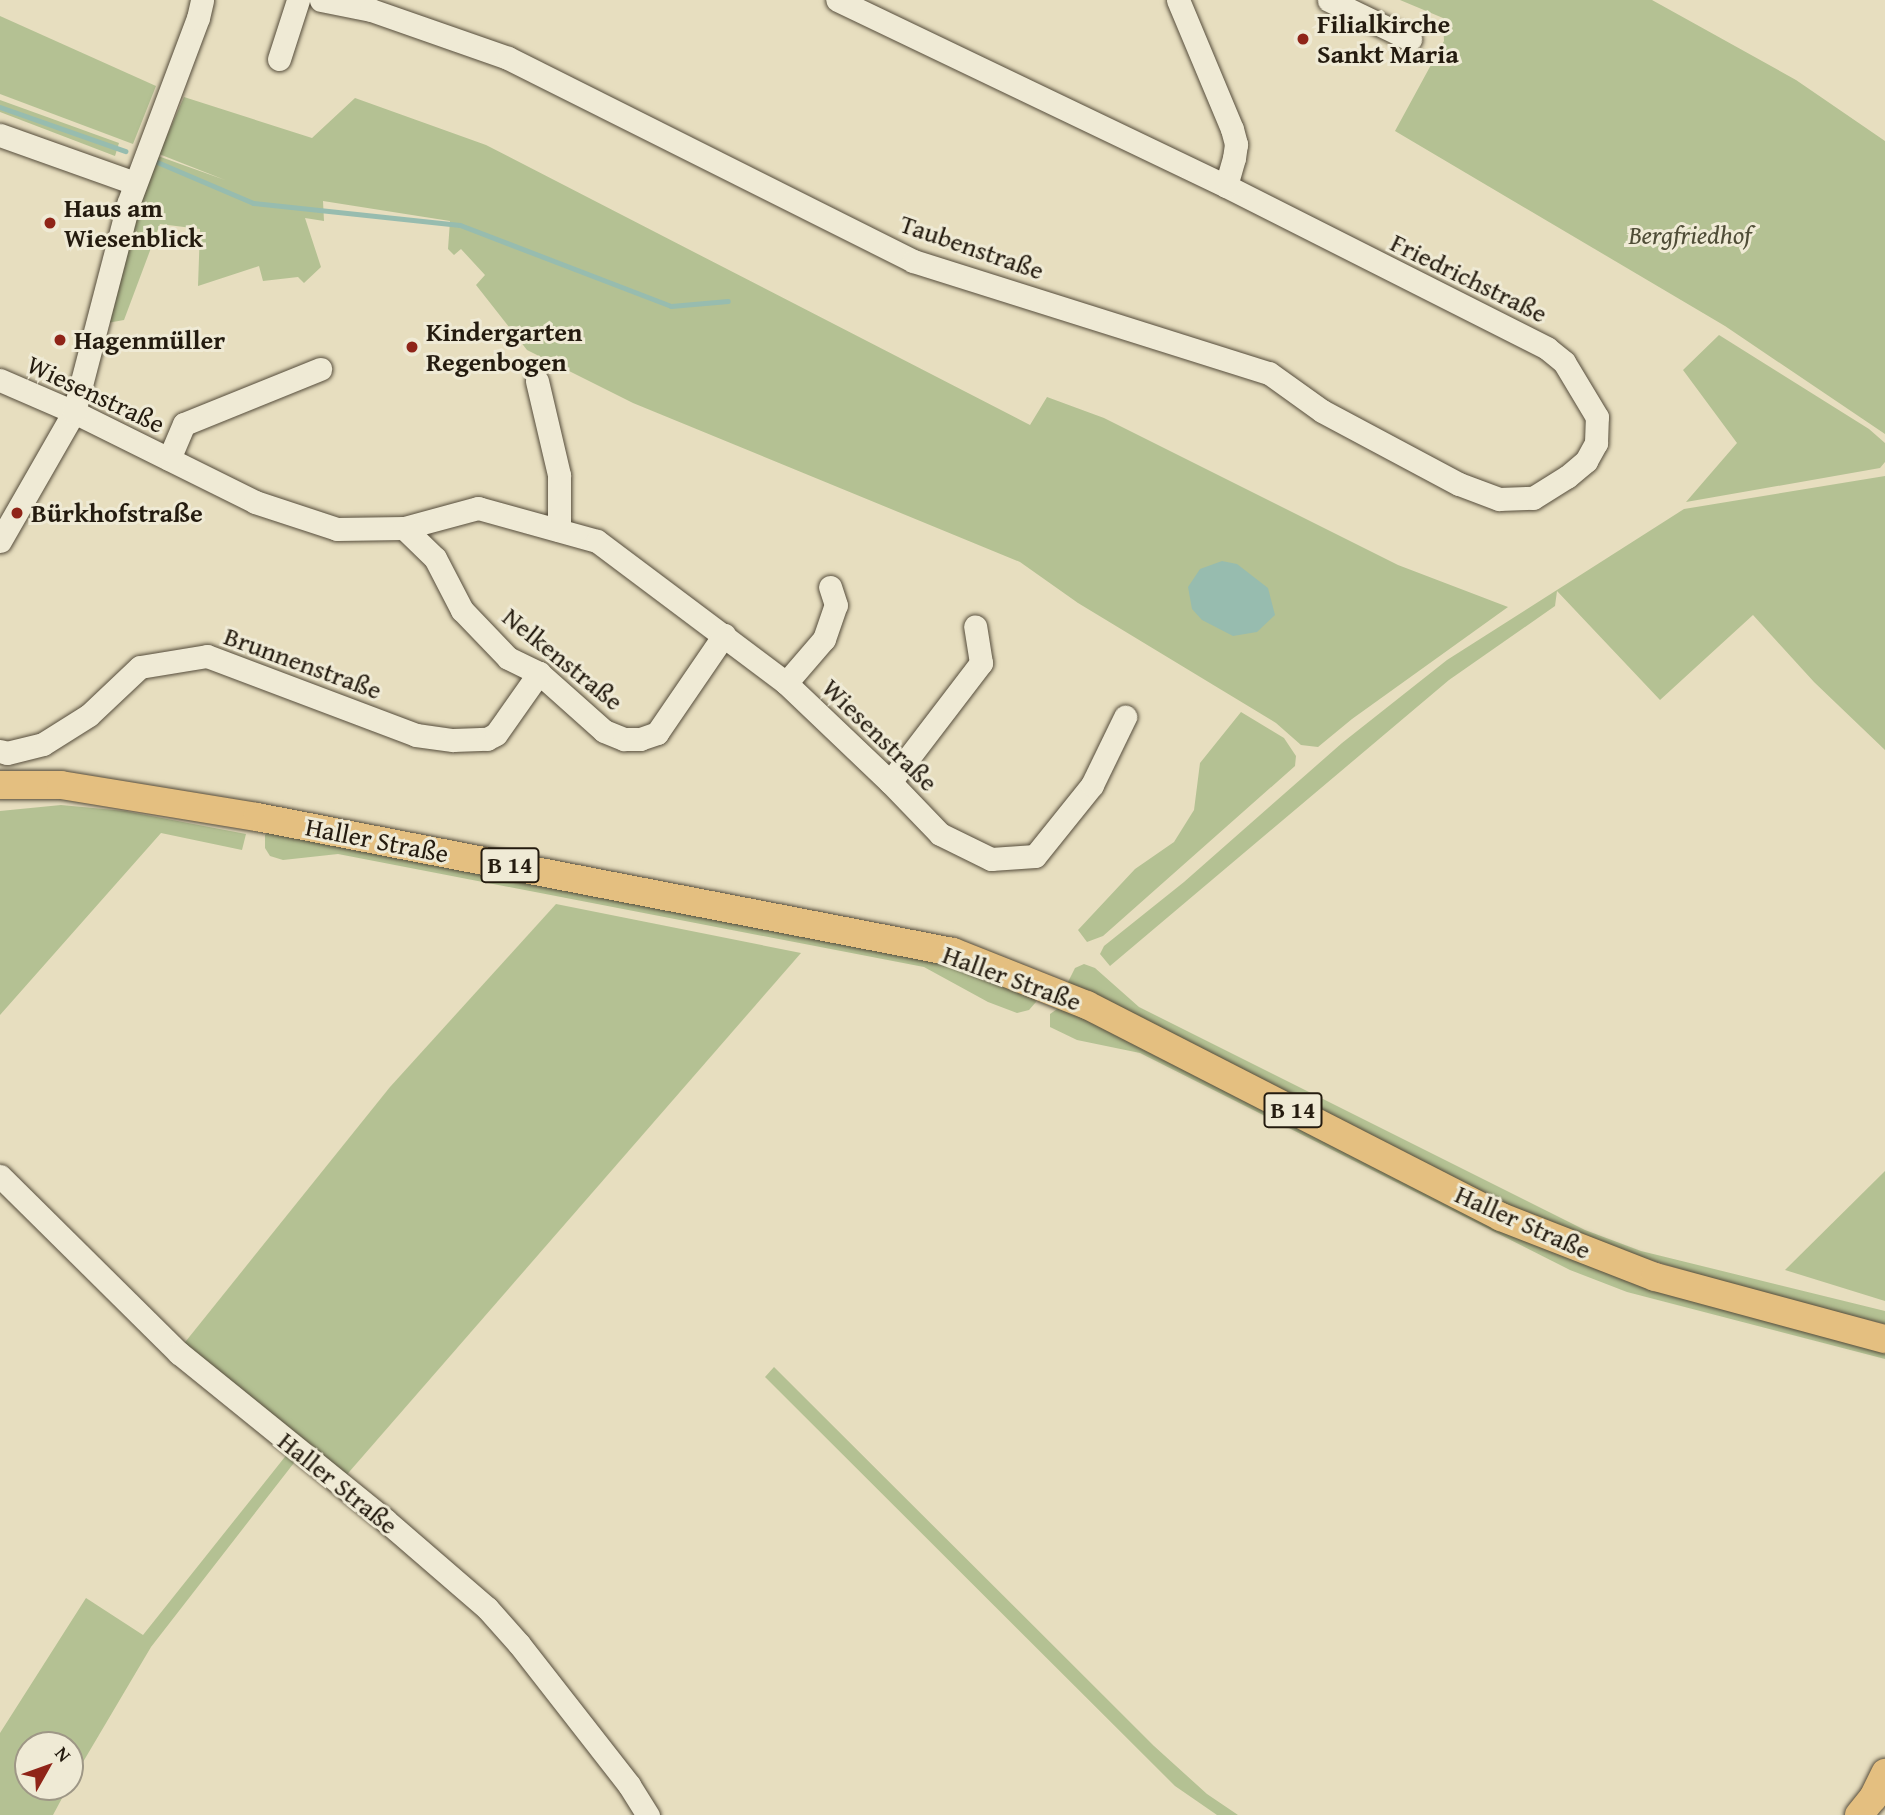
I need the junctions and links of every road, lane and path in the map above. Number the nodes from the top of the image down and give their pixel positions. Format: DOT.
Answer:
graph roads {
  1 [pos="202,0"];
  2 [pos="298,0"];
  3 [pos="321,0"];
  4 [pos="837,0"];
  5 [pos="1178,0"];
  6 [pos="1329,0"];
  7 [pos="1410,39"];
  8 [pos="279,60"];
  9 [pos="0,135"];
  10 [pos="135,183"];
  11 [pos="1226,186"];
  12 [pos="320,369"];
  13 [pos="0,380"];
  14 [pos="537,382"];
  15 [pos="74,412"];
  16 [pos="169,459"];
  17 [pos="1567,477"];
  18 [pos="404,528"];
  19 [pos="559,530"];
  20 [pos="0,541"];
  21 [pos="830,587"];
  22 [pos="975,626"];
  23 [pos="724,635"];
  24 [pos="539,673"];
  25 [pos="786,683"];
  26 [pos="1125,717"];
  27 [pos="0,751"];
  28 [pos="890,782"];
  29 [pos="0,785"];
  30 [pos="0,1176"];
  31 [pos="1885,1339"];
  32 [pos="1885,1773"];
  33 [pos="1872,1802"];
  34 [pos="648,1815"];
  1 -- 10 [label="street"];
  2 -- 8 [label="street"];
  3 -- 17 [label="street, Taubenstraße"];
  4 -- 11 [label="street, Friedrichstraße"];
  5 -- 11 [label="street"];
  6 -- 7 [label="street"];
  9 -- 10 [label="street"];
  10 -- 15 [label="street"];
  11 -- 17 [label="street, Friedrichstraße"];
  12 -- 16 [label="street, Wiesenstraße"];
  13 -- 15 [label="street, Wiesenstraße"];
  14 -- 19 [label="street"];
  15 -- 16 [label="street, Wiesenstraße"];
  15 -- 20 [label="street"];
  16 -- 18 [label="street, Wiesenstraße"];
  18 -- 19 [label="street, Wiesenstraße"];
  18 -- 24 [label="street, Nelkenstraße"];
  19 -- 23 [label="street, Wiesenstraße"];
  21 -- 25 [label="street"];
  22 -- 28 [label="street"];
  23 -- 24 [label="street, Nelkenstraße"];
  23 -- 25 [label="street, Wiesenstraße"];
  24 -- 27 [label="street, Brunnenstraße"];
  25 -- 28 [label="street, Wiesenstraße"];
  26 -- 28 [label="street, Wiesenstraße"];
  29 -- 31 [label="main road, Haller Straße / B 14"];
  30 -- 34 [label="street, Haller Straße"];
  32 -- 33 [label="main road"];
}
